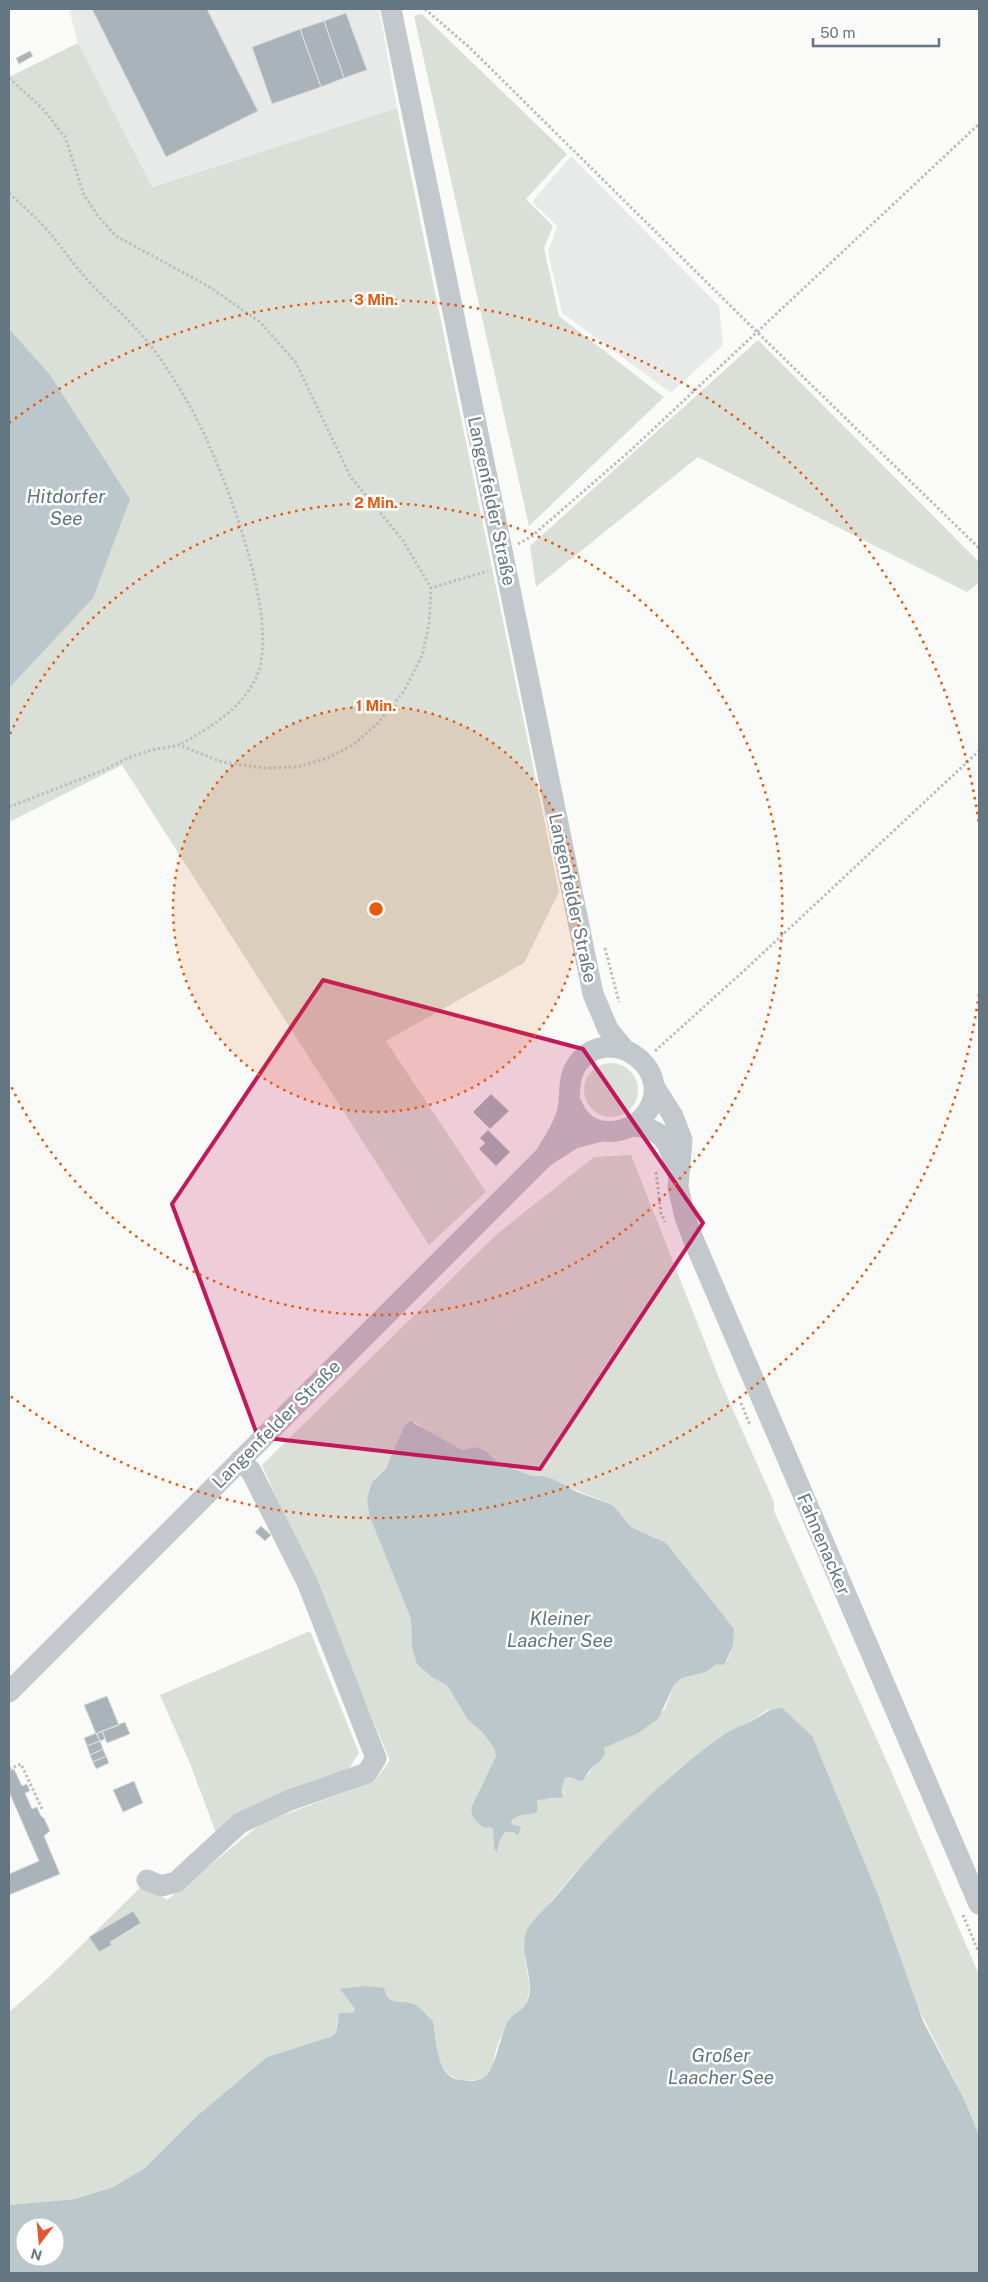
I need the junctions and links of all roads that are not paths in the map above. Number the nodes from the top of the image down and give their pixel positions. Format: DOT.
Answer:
graph roads {
  1 [pos="391,9"];
  2 [pos="593,994"];
  3 [pos="625,1050"];
  4 [pos="584,1056"];
  5 [pos="654,1086"];
  6 [pos="570,1099"];
  7 [pos="633,1126"];
  8 [pos="601,1131"];
  9 [pos="544,1157"];
  10 [pos="678,1180"];
  11 [pos="245,1466"];
  12 [pos="9,1692"];
  13 [pos="147,1880"];
  14 [pos="979,1904"];
  1 -- 2 [label="street, Langenfelder Straße"];
  2 -- 3 [label="street, Langenfelder Straße"];
  2 -- 4 [label="street, Langenfelder Straße"];
  3 -- 4 [label="street"];
  3 -- 5 [label="street, Langenfelder Straße"];
  4 -- 6 [label="street, Langenfelder Straße"];
  5 -- 7 [label="street"];
  5 -- 10 [label="street, Fahnenacker"];
  6 -- 8 [label="street"];
  6 -- 9 [label="street, Langenfelder Straße"];
  7 -- 8 [label="street, Langenfelder Straße"];
  7 -- 10 [label="street, Fahnenacker"];
  8 -- 9 [label="street, Langenfelder Straße"];
  9 -- 11 [label="street, Langenfelder Straße"];
  10 -- 14 [label="street, Fahnenacker"];
  11 -- 12 [label="street, Langenfelder Straße"];
  11 -- 13 [label="street, Langenfelder Straße"];
}
